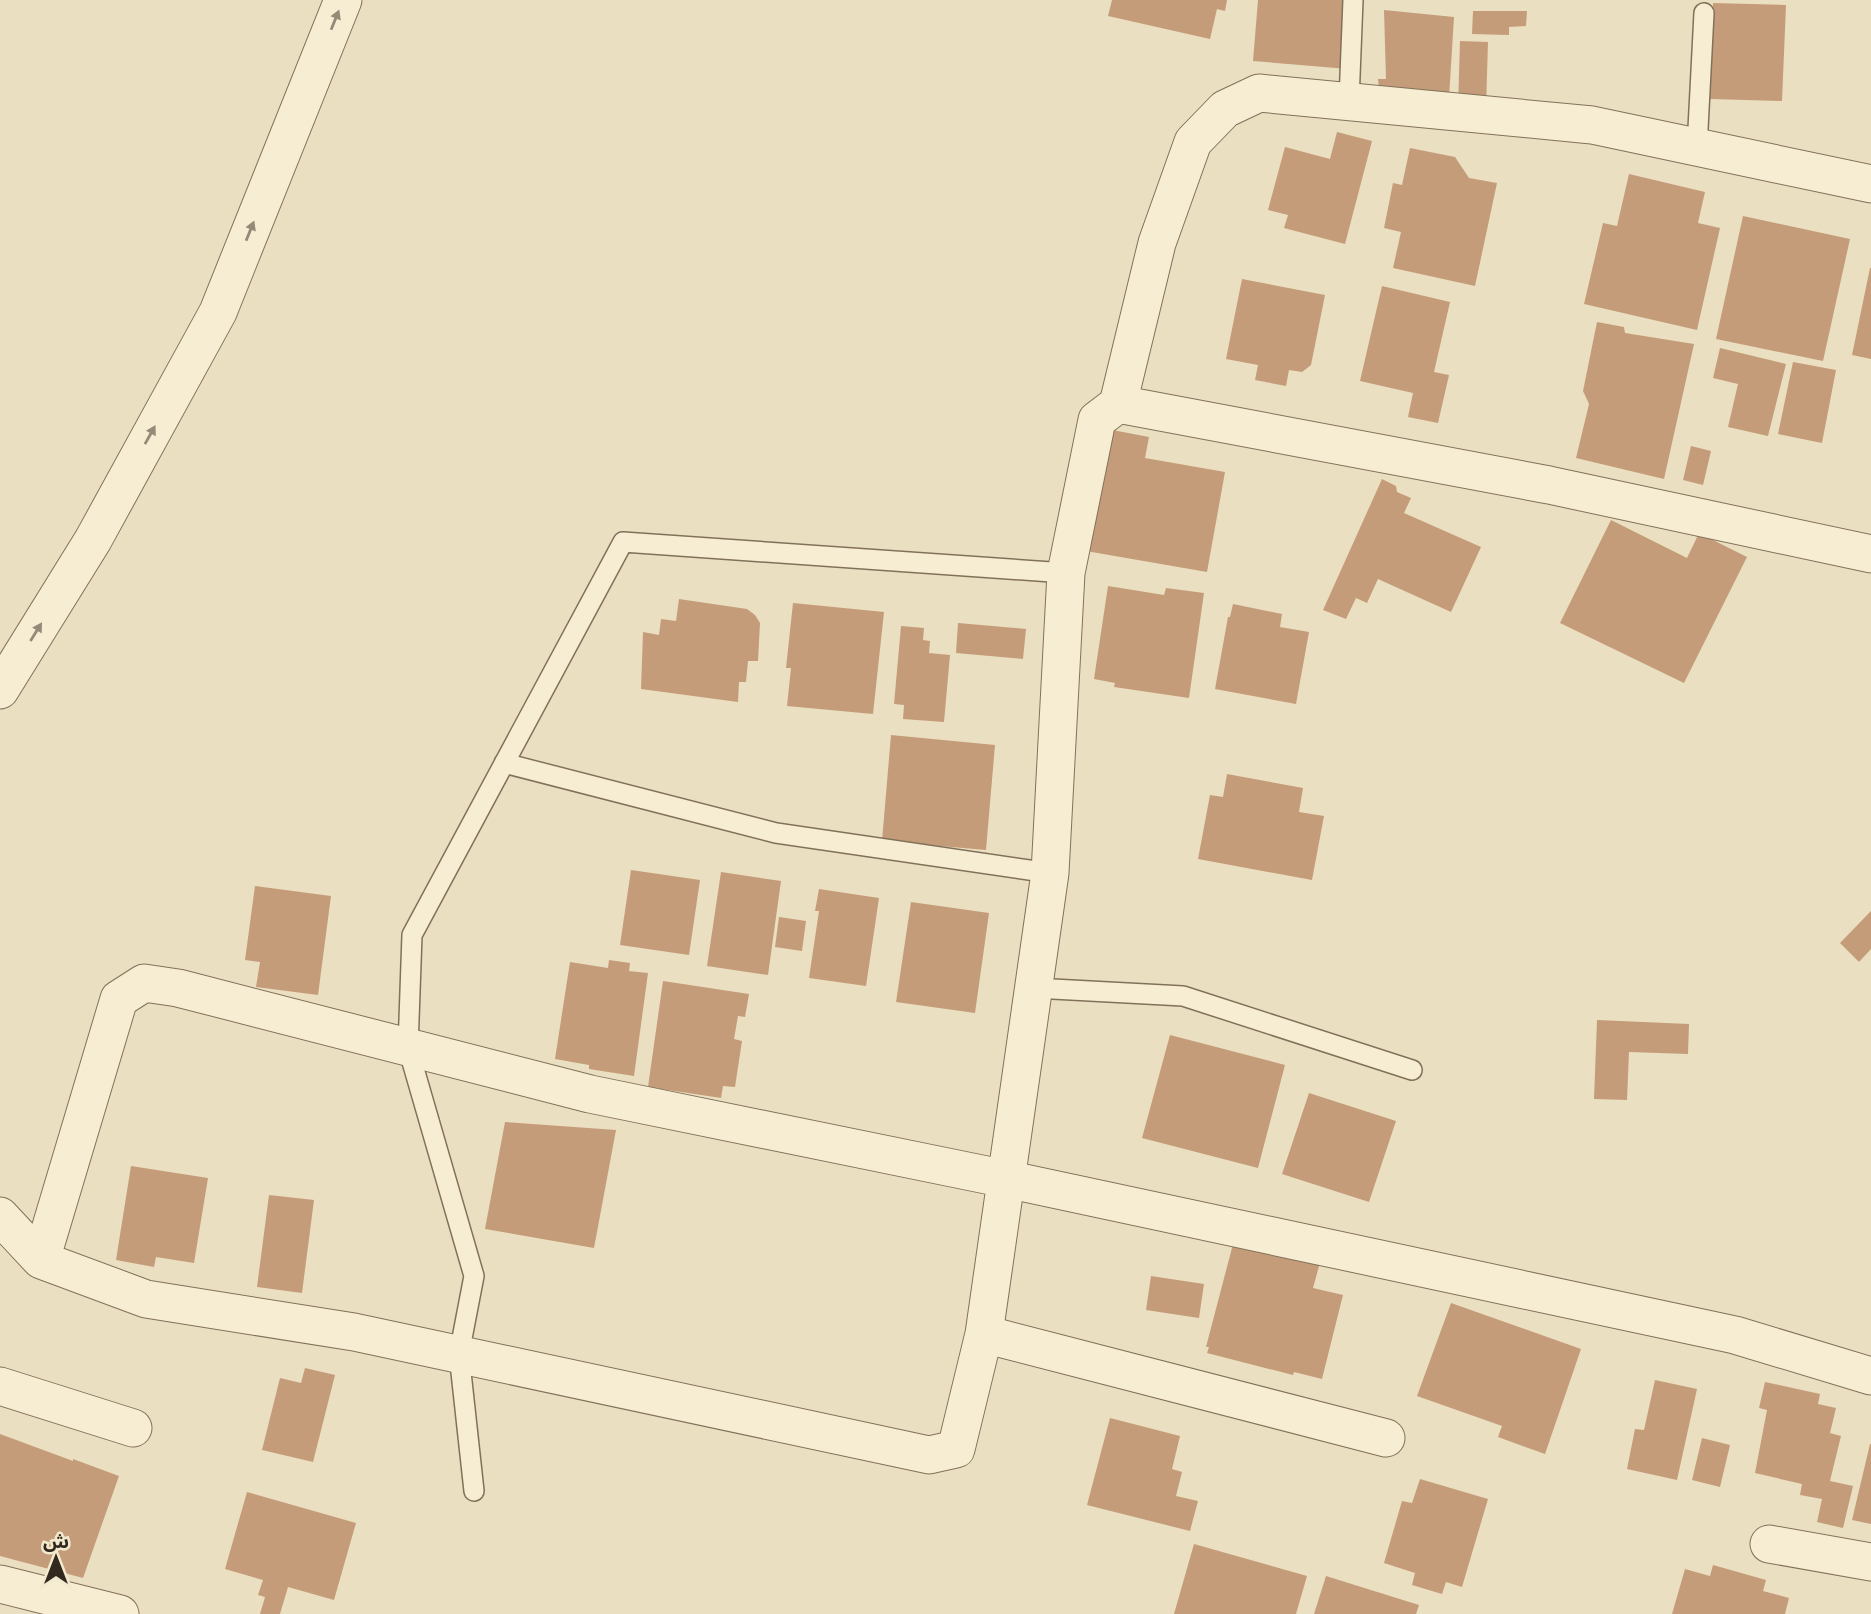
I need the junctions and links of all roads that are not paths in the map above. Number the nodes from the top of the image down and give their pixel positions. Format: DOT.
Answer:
graph roads {
  1 [pos="343,0"];
  2 [pos="1353,0"];
  3 [pos="1704,13"];
  4 [pos="1349,101"];
  5 [pos="1697,148"];
  6 [pos="1871,184"];
  7 [pos="1118,404"];
  8 [pos="1871,554"];
  9 [pos="1066,573"];
  10 [pos="0,690"];
  11 [pos="504,763"];
  12 [pos="1051,873"];
  13 [pos="1034,988"];
  14 [pos="408,1048"];
  15 [pos="1412,1070"];
  16 [pos="1006,1179"];
  17 [pos="0,1216"];
  18 [pos="41,1260"];
  19 [pos="984,1334"];
  20 [pos="459,1354"];
  21 [pos="1871,1376"];
  22 [pos="0,1387"];
  23 [pos="133,1428"];
  24 [pos="1387,1438"];
  25 [pos="474,1491"];
  26 [pos="1769,1544"];
  27 [pos="1871,1562"];
  28 [pos="0,1584"];
  29 [pos="120,1614"];
  10 -- 1 [label="street, one-way"];
  2 -- 4 [label="lane"];
  3 -- 5 [label="lane"];
  4 -- 5 [label="street"];
  4 -- 7 [label="street"];
  5 -- 6 [label="street"];
  7 -- 8 [label="street"];
  7 -- 9 [label="street"];
  9 -- 11 [label="lane"];
  9 -- 12 [label="street"];
  11 -- 12 [label="lane"];
  11 -- 14 [label="lane"];
  12 -- 13 [label="street"];
  13 -- 15 [label="lane"];
  13 -- 16 [label="street"];
  14 -- 16 [label="street"];
  14 -- 18 [label="street"];
  14 -- 20 [label="lane"];
  16 -- 19 [label="street"];
  16 -- 21 [label="street"];
  17 -- 18 [label="street"];
  18 -- 20 [label="street"];
  19 -- 20 [label="street"];
  19 -- 24 [label="street"];
  20 -- 25 [label="lane"];
  22 -- 23 [label="street"];
  26 -- 27 [label="street"];
  28 -- 29 [label="street"];
}
